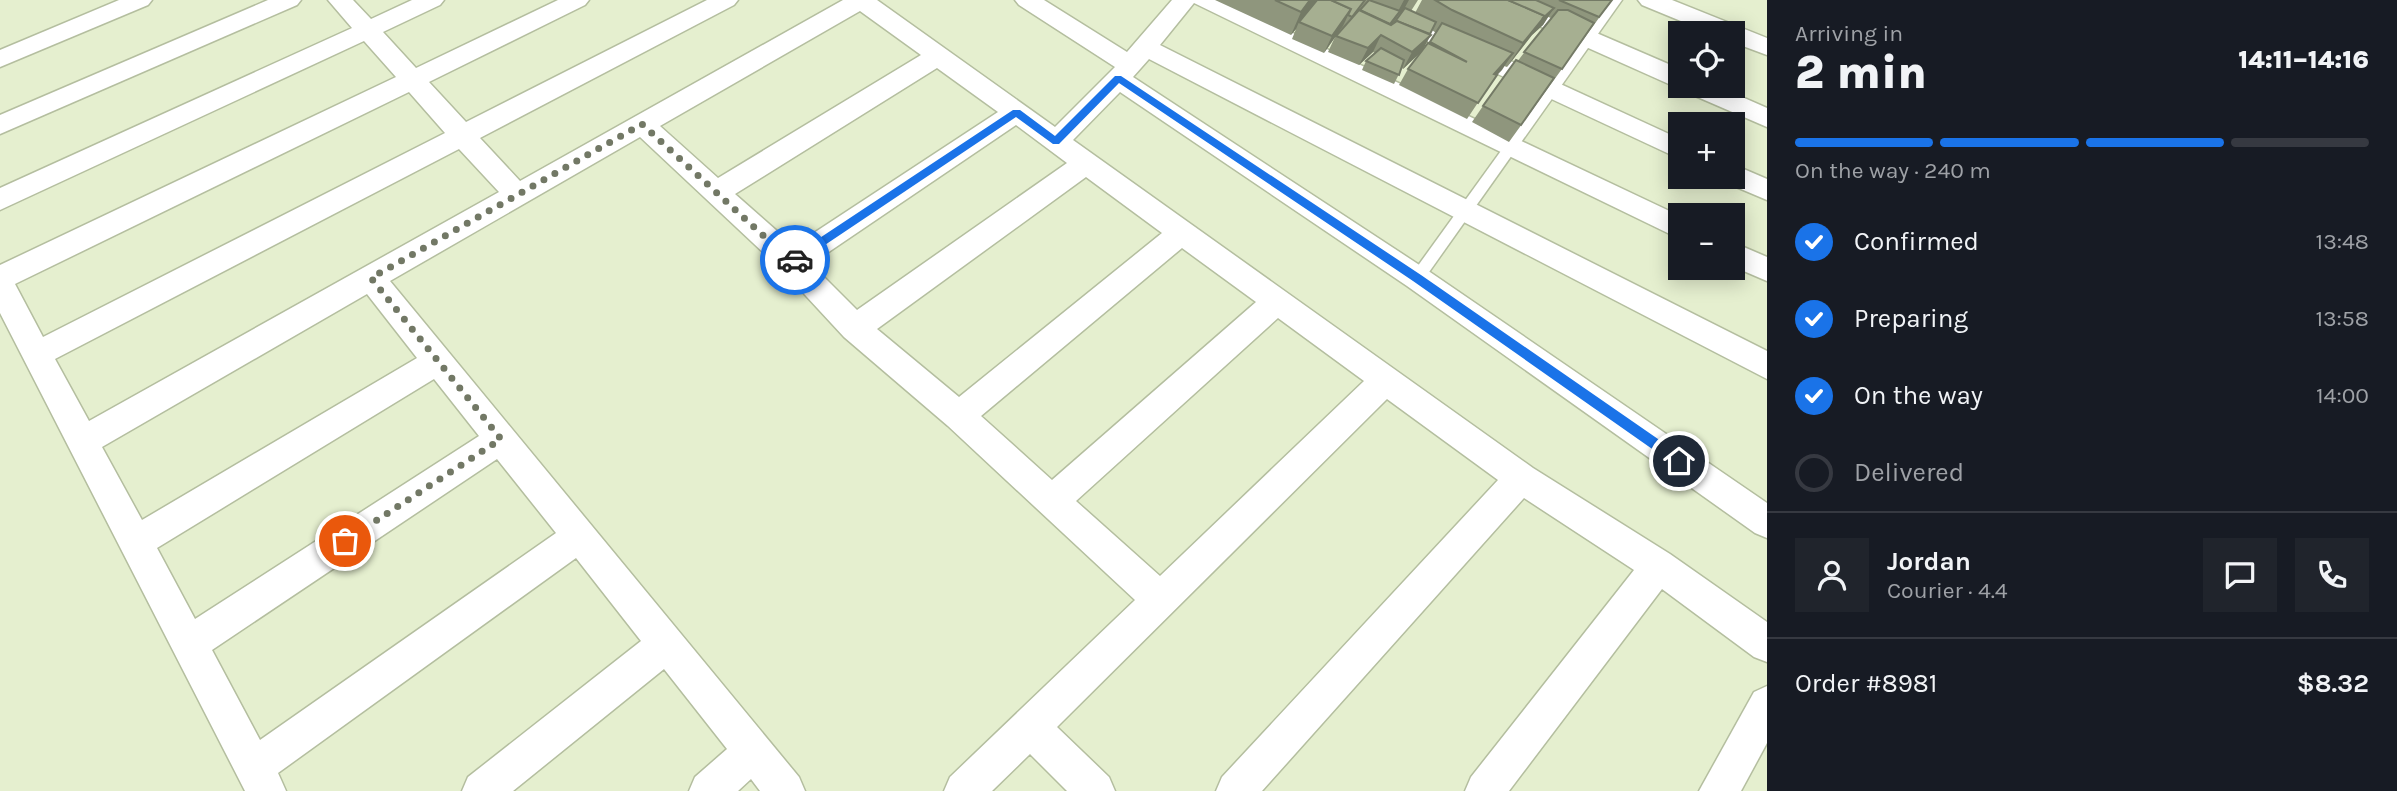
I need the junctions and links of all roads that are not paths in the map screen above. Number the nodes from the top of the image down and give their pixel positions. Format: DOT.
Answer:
graph roads {
  1 [pos="140,0"];
  2 [pos="289,0"];
  3 [pos="340,0"];
  4 [pos="432,0"];
  5 [pos="577,0"];
  6 [pos="726,0"];
  7 [pos="861,0"];
  8 [pos="1027,0"];
  9 [pos="1185,0"];
  10 [pos="1204,0"];
  11 [pos="1358,0"];
  12 [pos="1500,0"];
  13 [pos="1616,0"];
  14 [pos="1650,0"];
  15 [pos="1702,21"];
  16 [pos="367,30"];
  17 [pos="1745,38"];
  18 [pos="1588,39"];
  19 [pos="1767,47"];
  20 [pos="938,55"];
  21 [pos="0,59"];
  22 [pos="1131,64"];
  23 [pos="1668,74"];
  24 [pos="412,80"];
  25 [pos="1552,90"];
  26 [pos="1722,98"];
  27 [pos="1017,112"];
  28 [pos="1767,118"];
  29 [pos="642,124"];
  30 [pos="0,125"];
  31 [pos="461,136"];
  32 [pos="1056,142"];
  33 [pos="1668,144"];
  34 [pos="1511,147"];
  35 [pos="1087,163"];
  36 [pos="1745,180"];
  37 [pos="1767,190"];
  38 [pos="717,192"];
  39 [pos="517,195"];
  40 [pos="0,200"];
  41 [pos="1465,211"];
  42 [pos="1668,222"];
  43 [pos="1182,232"];
  44 [pos="1745,259"];
  45 [pos="792,262"];
  46 [pos="1767,270"];
  47 [pos="0,278"];
  48 [pos="371,278"];
  49 [pos="1417,278"];
  50 [pos="0,284"];
  51 [pos="1277,301"];
  52 [pos="855,328"];
  53 [pos="37,354"];
  54 [pos="438,361"];
  55 [pos="1767,366"];
  56 [pos="1386,380"];
  57 [pos="960,416"];
  58 [pos="501,439"];
  59 [pos="83,441"];
  60 [pos="1521,478"];
  61 [pos="1052,500"];
  62 [pos="1767,522"];
  63 [pos="579,536"];
  64 [pos="136,542"];
  65 [pos="1658,566"];
  66 [pos="1160,600"];
  67 [pos="189,644"];
  68 [pos="666,644"];
  69 [pos="1767,644"];
  70 [pos="1767,705"];
  71 [pos="1030,727"];
  72 [pos="753,751"];
  73 [pos="260,779"];
  74 [pos="482,791"];
  75 [pos="709,791"];
  76 [pos="785,791"];
  77 [pos="964,791"];
  78 [pos="1095,791"];
  79 [pos="1236,791"];
  80 [pos="1485,791"];
  81 [pos="1719,791"];
  1 -- 21 [label="street"];
  2 -- 30 [label="street"];
  3 -- 16 [label="street"];
  4 -- 16 [label="street"];
  5 -- 24 [label="street"];
  6 -- 31 [label="street"];
  7 -- 20 [label="street"];
  7 -- 29 [label="street"];
  8 -- 22 [label="street"];
  9 -- 22 [label="street"];
  10 -- 34 [label="street"];
  11 -- 25 [label="street"];
  12 -- 18 [label="street"];
  13 -- 18 [label="lane"];
  14 -- 15 [label="street"];
  16 -- 24 [label="street"];
  16 -- 40 [label="street"];
  17 -- 19 [label="street"];
  18 -- 23 [label="street"];
  18 -- 25 [label="lane"];
  20 -- 27 [label="street"];
  20 -- 38 [label="street"];
  22 -- 32 [label="street"];
  22 -- 41 [label="street"];
  22 -- 49 [label="street"];
  24 -- 31 [label="street"];
  24 -- 47 [label="street"];
  25 -- 33 [label="street"];
  25 -- 34 [label="lane"];
  26 -- 28 [label="street"];
  27 -- 32 [label="street"];
  27 -- 45 [label="street"];
  29 -- 38 [label="street"];
  29 -- 39 [label="street"];
  31 -- 39 [label="street"];
  31 -- 53 [label="street"];
  32 -- 35 [label="street"];
  34 -- 41 [label="lane"];
  34 -- 42 [label="street"];
  35 -- 43 [label="street"];
  35 -- 52 [label="street"];
  36 -- 37 [label="street"];
  38 -- 45 [label="street"];
  39 -- 48 [label="street"];
  41 -- 49 [label="lane"];
  41 -- 55 [label="street"];
  43 -- 51 [label="street"];
  43 -- 57 [label="street"];
  44 -- 46 [label="street"];
  45 -- 52 [label="street"];
  48 -- 54 [label="street"];
  48 -- 59 [label="street"];
  49 -- 62 [label="street"];
  50 -- 53 [label="street"];
  51 -- 56 [label="street"];
  51 -- 61 [label="street"];
  52 -- 57 [label="street"];
  53 -- 59 [label="street"];
  54 -- 58 [label="street"];
  54 -- 64 [label="street"];
  56 -- 60 [label="street"];
  56 -- 66 [label="street"];
  57 -- 61 [label="street"];
  58 -- 63 [label="street"];
  58 -- 67 [label="street"];
  59 -- 64 [label="street"];
  60 -- 65 [label="street"];
  60 -- 79 [label="street"];
  61 -- 66 [label="street"];
  63 -- 68 [label="street"];
  63 -- 73 [label="street"];
  64 -- 67 [label="street"];
  65 -- 69 [label="street"];
  65 -- 80 [label="street"];
  66 -- 71 [label="street"];
  67 -- 73 [label="street"];
  68 -- 72 [label="street"];
  68 -- 74 [label="street"];
  70 -- 81 [label="street"];
  71 -- 77 [label="street"];
  71 -- 78 [label="street"];
  72 -- 75 [label="street"];
  72 -- 76 [label="street"];
}
